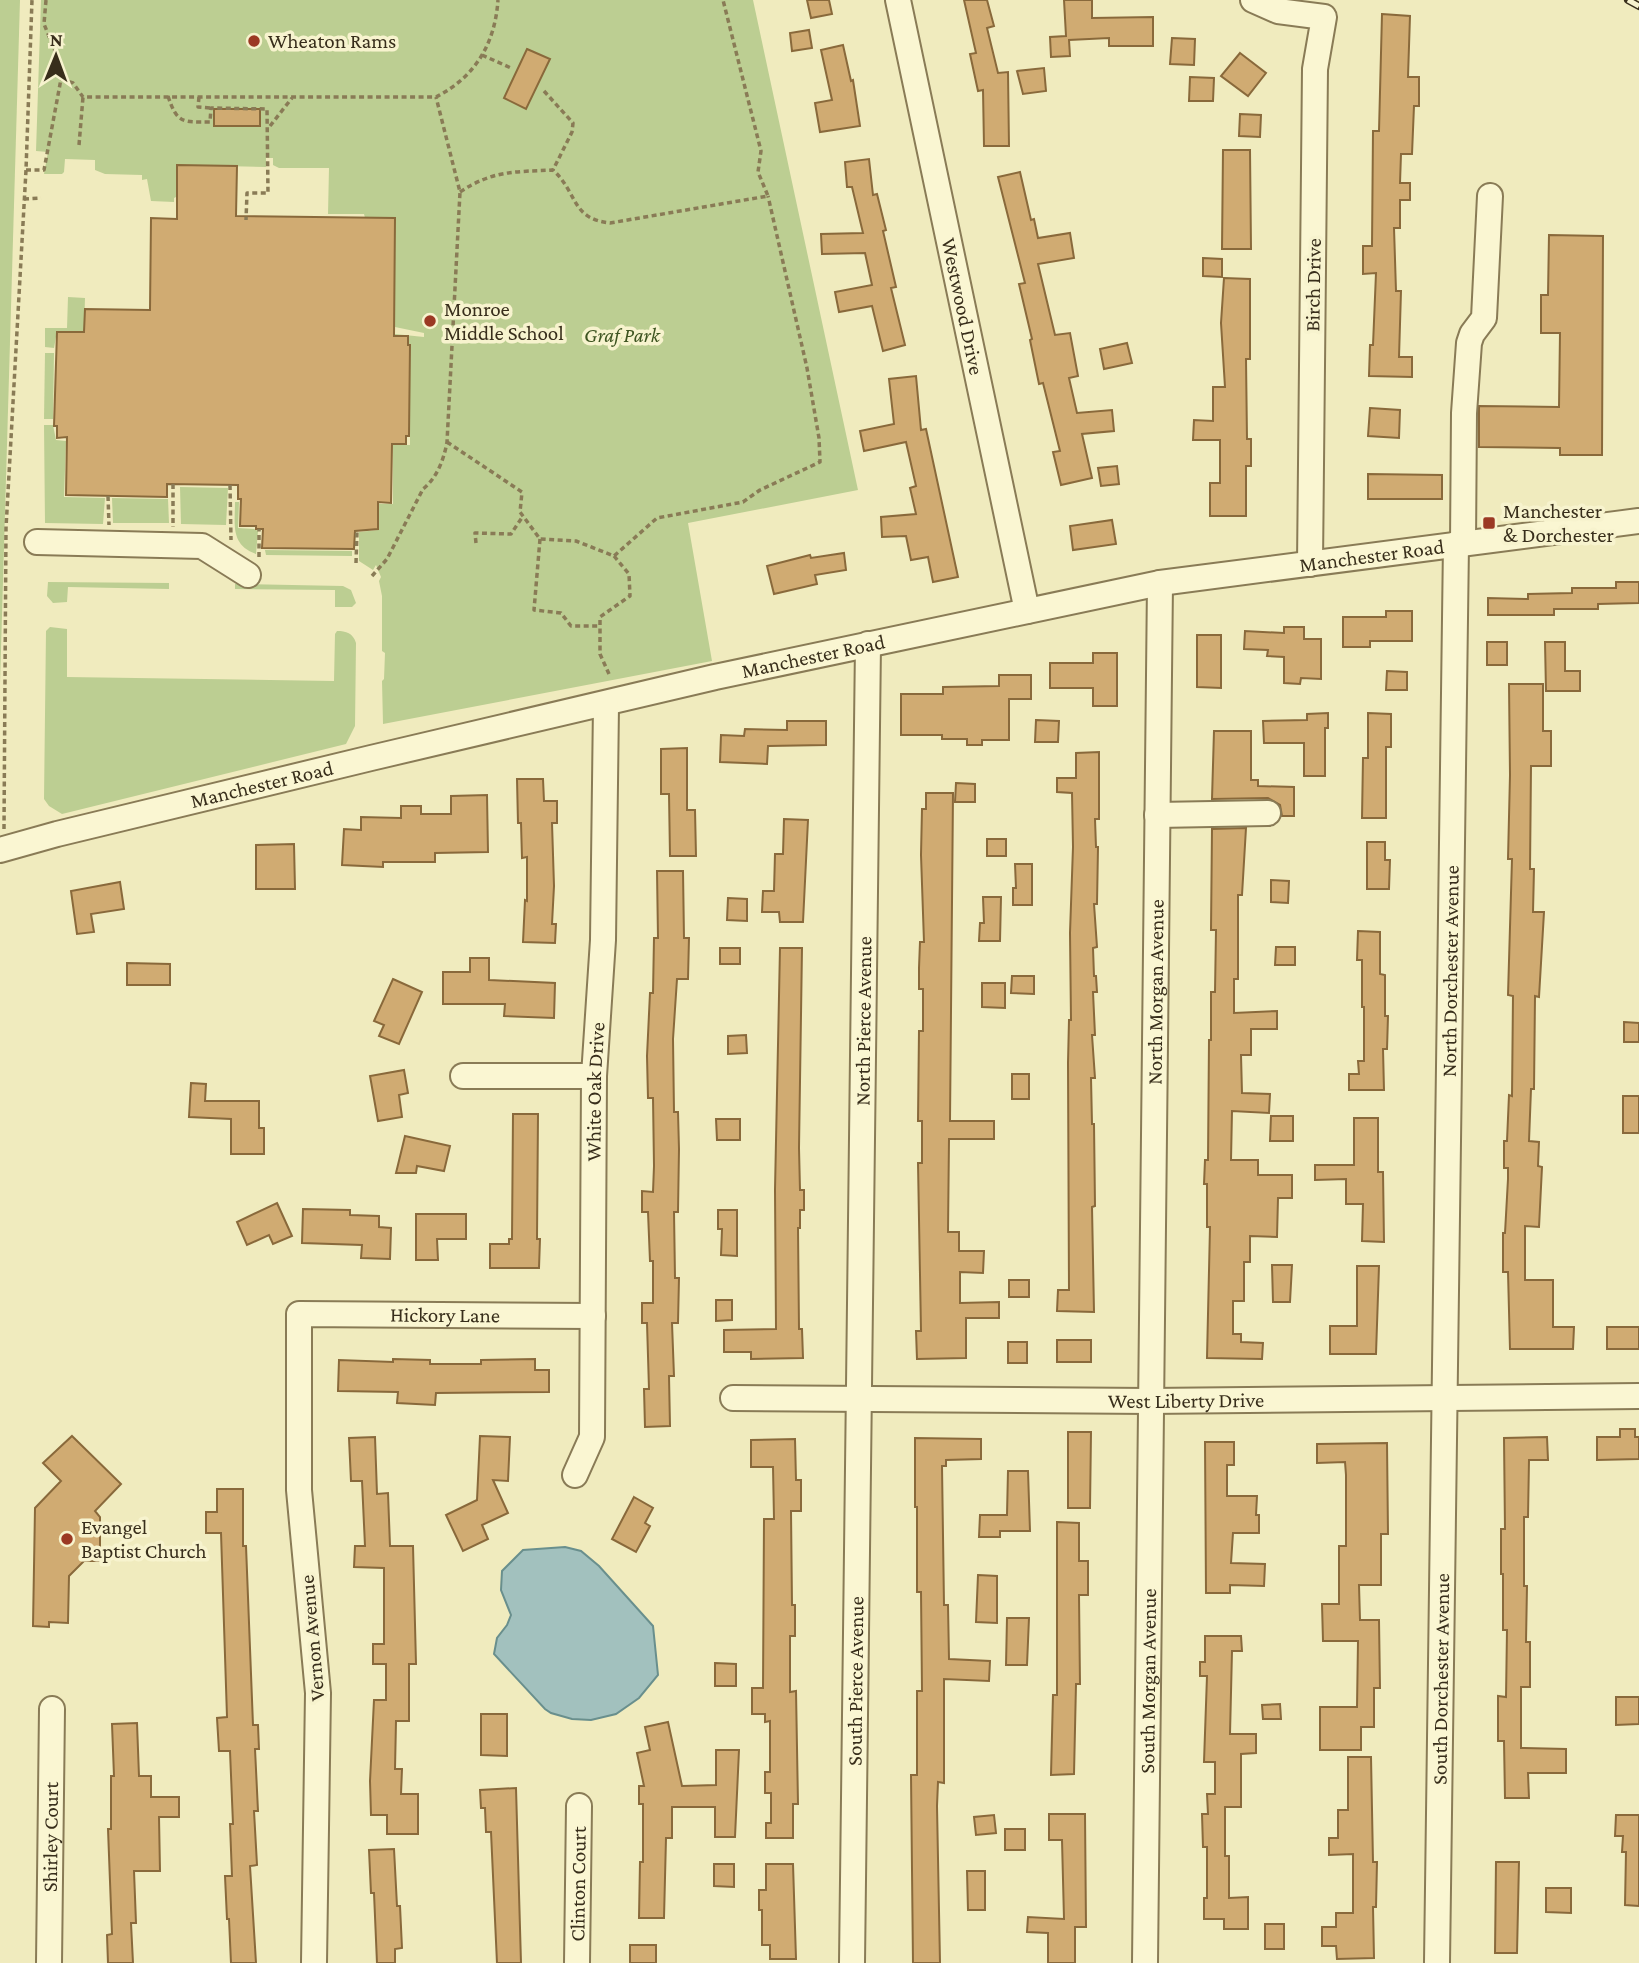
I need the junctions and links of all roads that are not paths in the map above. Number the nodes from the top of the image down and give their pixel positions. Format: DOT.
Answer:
graph roads {
  1 [pos="898,0"];
  2 [pos="1253,0"];
  3 [pos="1490,196"];
  4 [pos="1639,521"];
  5 [pos="37,542"];
  6 [pos="1460,544"];
  7 [pos="1310,564"];
  8 [pos="253,567"];
  9 [pos="1160,583"];
  10 [pos="1027,611"];
  11 [pos="868,644"];
  12 [pos="606,705"];
  13 [pos="1268,813"];
  14 [pos="1157,815"];
  15 [pos="2,850"];
  16 [pos="463,1076"];
  17 [pos="594,1076"];
  18 [pos="299,1314"];
  19 [pos="593,1316"];
  20 [pos="1639,1396"];
  21 [pos="1444,1397"];
  22 [pos="733,1398"];
  23 [pos="858,1400"];
  24 [pos="1150,1401"];
  25 [pos="575,1475"];
  26 [pos="52,1709"];
  27 [pos="579,1805"];
  28 [pos="49,1963"];
  29 [pos="314,1963"];
  30 [pos="577,1963"];
  31 [pos="852,1963"];
  32 [pos="1145,1963"];
  33 [pos="1437,1963"];
  1 -- 10 [label="street, Westwood Drive"];
  2 -- 7 [label="street, Birch Drive"];
  3 -- 6 [label="street, North Dorchester Avenue"];
  4 -- 6 [label="street, Manchester Road"];
  5 -- 8 [label="street"];
  6 -- 7 [label="street, Manchester Road"];
  6 -- 21 [label="street, North Dorchester Avenue"];
  7 -- 9 [label="street, Manchester Road"];
  9 -- 10 [label="street, Manchester Road"];
  9 -- 14 [label="street, North Morgan Avenue"];
  10 -- 11 [label="street, Manchester Road"];
  11 -- 12 [label="street, Manchester Road"];
  11 -- 23 [label="street, North Pierce Avenue"];
  12 -- 15 [label="street, Manchester Road"];
  12 -- 17 [label="street, White Oak Drive"];
  13 -- 14 [label="street"];
  14 -- 24 [label="street, North Morgan Avenue"];
  16 -- 17 [label="street"];
  17 -- 19 [label="street, White Oak Drive"];
  18 -- 19 [label="street, Hickory Lane"];
  18 -- 29 [label="street, Vernon Avenue"];
  19 -- 25 [label="street, White Oak Drive"];
  20 -- 21 [label="street, West Liberty Drive"];
  21 -- 24 [label="street, West Liberty Drive"];
  21 -- 33 [label="street, South Dorchester Avenue"];
  22 -- 23 [label="street, West Liberty Drive"];
  23 -- 24 [label="street, West Liberty Drive"];
  23 -- 31 [label="street, South Pierce Avenue"];
  24 -- 32 [label="street, South Morgan Avenue"];
  26 -- 28 [label="street, Shirley Court"];
  27 -- 30 [label="street, Clinton Court"];
}
